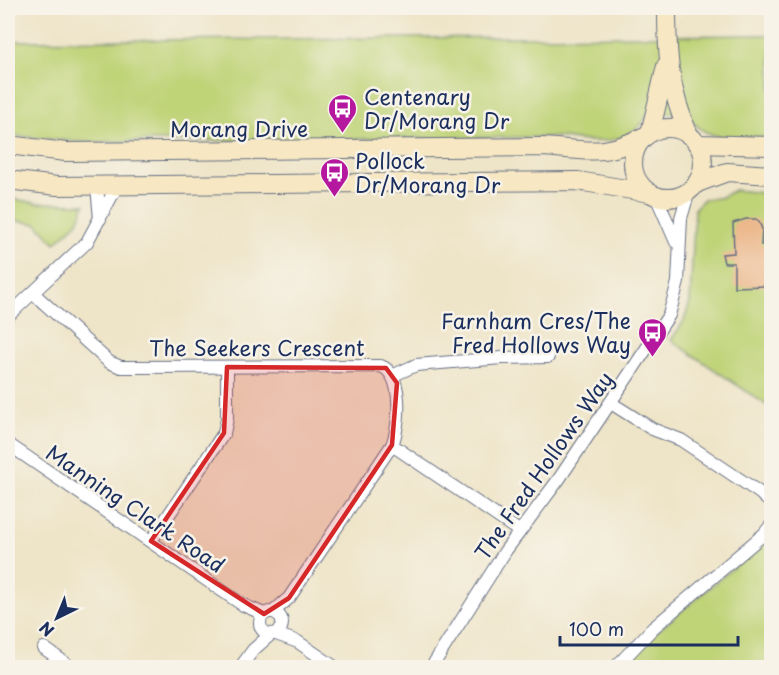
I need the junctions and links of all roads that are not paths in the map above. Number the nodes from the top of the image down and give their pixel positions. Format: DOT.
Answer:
graph roads {
  1 [pos="666,8"];
  2 [pos="667,62"];
  3 [pos="649,134"];
  4 [pos="693,139"];
  5 [pos="8,145"];
  6 [pos="771,146"];
  7 [pos="771,175"];
  8 [pos="8,180"];
  9 [pos="97,186"];
  10 [pos="117,186"];
  11 [pos="693,187"];
  12 [pos="653,194"];
  13 [pos="100,220"];
  14 [pos="677,246"];
  15 [pos="33,293"];
  16 [pos="8,316"];
  17 [pos="548,357"];
  18 [pos="227,367"];
  19 [pos="394,375"];
  20 [pos="611,402"];
  21 [pos="8,444"];
  22 [pos="392,445"];
  23 [pos="771,504"];
  24 [pos="771,524"];
  25 [pos="519,531"];
  26 [pos="151,541"];
  27 [pos="271,624"];
  28 [pos="44,648"];
  29 [pos="57,663"];
  30 [pos="72,668"];
  31 [pos="240,668"];
  32 [pos="336,668"];
  33 [pos="431,668"];
  34 [pos="615,668"];
  1 -- 2 [label="main road"];
  2 -- 3 [label="main road"];
  2 -- 4 [label="main road"];
  3 -- 4 [label="main road"];
  3 -- 5 [label="main road, Morang Drive"];
  3 -- 12 [label="main road"];
  4 -- 6 [label="main road"];
  4 -- 11 [label="main road"];
  7 -- 11 [label="main road"];
  8 -- 9 [label="main road"];
  9 -- 10 [label="main road"];
  9 -- 13 [label="street"];
  10 -- 12 [label="main road"];
  10 -- 13 [label="street"];
  11 -- 12 [label="main road"];
  11 -- 14 [label="street, The Fred Hollows Way"];
  12 -- 14 [label="street, The Fred Hollows Way"];
  13 -- 15 [label="street"];
  14 -- 20 [label="street, The Fred Hollows Way"];
  15 -- 16 [label="street"];
  15 -- 18 [label="street, The Seekers Crescent"];
  17 -- 19 [label="street"];
  18 -- 19 [label="street, The Seekers Crescent"];
  18 -- 26 [label="street"];
  19 -- 22 [label="street"];
  20 -- 23 [label="street"];
  20 -- 25 [label="street, The Fred Hollows Way"];
  21 -- 26 [label="street, Manning Clark Road"];
  22 -- 25 [label="street"];
  22 -- 27 [label="street"];
  24 -- 34 [label="street"];
  25 -- 33 [label="street, The Fred Hollows Way"];
  26 -- 27 [label="street, Manning Clark Road"];
  27 -- 31 [label="street"];
  27 -- 32 [label="street, Manning Clark Road"];
  28 -- 29 [label="street"];
  29 -- 30 [label="street"];
}
